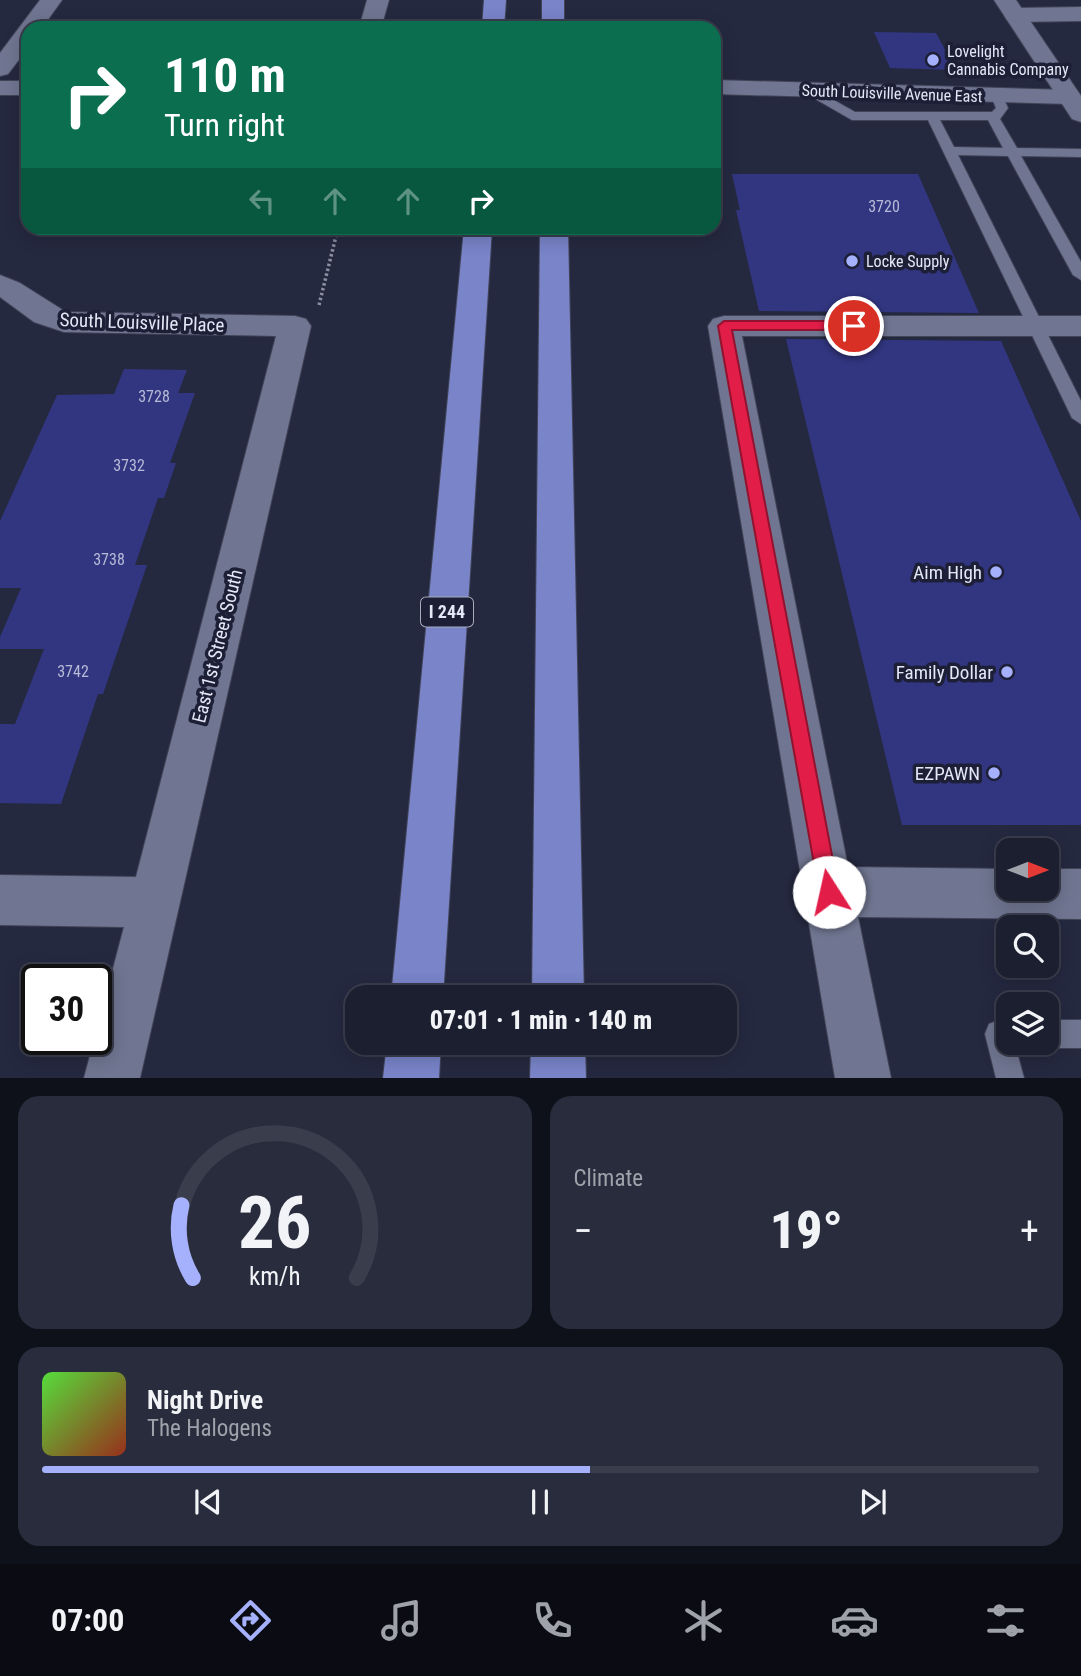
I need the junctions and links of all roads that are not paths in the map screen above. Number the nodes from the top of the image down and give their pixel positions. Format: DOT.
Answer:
graph roads {
  1 [pos="51,0"];
  2 [pos="378,0"];
  3 [pos="495,0"];
  4 [pos="553,0"];
  5 [pos="1010,8"];
  6 [pos="1081,14"];
  7 [pos="36,21"];
  8 [pos="372,21"];
  9 [pos="494,21"];
  10 [pos="553,21"];
  11 [pos="21,41"];
  12 [pos="0,69"];
  13 [pos="721,87"];
  14 [pos="0,88"];
  15 [pos="21,88"];
  16 [pos="809,90"];
  17 [pos="994,106"];
  18 [pos="1075,106"];
  19 [pos="932,116"];
  20 [pos="949,152"];
  21 [pos="1012,152"];
  22 [pos="1081,153"];
  23 [pos="477,235"];
  24 [pos="554,235"];
  25 [pos="1081,275"];
  26 [pos="0,285"];
  27 [pos="295,326"];
  28 [pos="1035,326"];
  29 [pos="1081,326"];
  30 [pos="1081,418"];
  31 [pos="829,892"];
  32 [pos="1081,894"];
  33 [pos="0,900"];
  34 [pos="155,902"];
  35 [pos="418,985"];
  36 [pos="558,985"];
  37 [pos="1059,1034"];
  38 [pos="1081,1034"];
  39 [pos="413,1055"];
  40 [pos="558,1055"];
  41 [pos="1004,1055"];
  42 [pos="112,1077"];
  43 [pos="411,1077"];
  44 [pos="558,1077"];
  45 [pos="863,1077"];
  46 [pos="1010,1077"];
  1 -- 7 [label="street"];
  2 -- 8 [label="street"];
  3 -- 9 [label="highway"];
  4 -- 10 [label="highway"];
  5 -- 6 [label="street"];
  5 -- 18 [label="street"];
  11 -- 12 [label="street"];
  13 -- 16 [label="street, South Louisville Avenue East"];
  14 -- 15 [label="street"];
  16 -- 17 [label="street, South Louisville Avenue East"];
  16 -- 19 [label="lane"];
  17 -- 18 [label="street, South Louisville Avenue East"];
  17 -- 19 [label="lane"];
  17 -- 21 [label="lane"];
  19 -- 20 [label="lane"];
  20 -- 21 [label="lane"];
  20 -- 28 [label="lane"];
  21 -- 22 [label="lane"];
  21 -- 25 [label="lane"];
  23 -- 35 [label="highway, I 244"];
  24 -- 36 [label="highway"];
  26 -- 27 [label="street, South Louisville Place"];
  27 -- 34 [label="street, East 1st Street South"];
  28 -- 29 [label="street"];
  28 -- 30 [label="lane"];
  28 -- 31 [label="street"];
  31 -- 32 [label="street"];
  31 -- 45 [label="street"];
  33 -- 34 [label="street"];
  34 -- 42 [label="street, East 1st Street South"];
  37 -- 38 [label="lane"];
  39 -- 43 [label="highway"];
  40 -- 44 [label="highway"];
  41 -- 46 [label="lane"];
}
